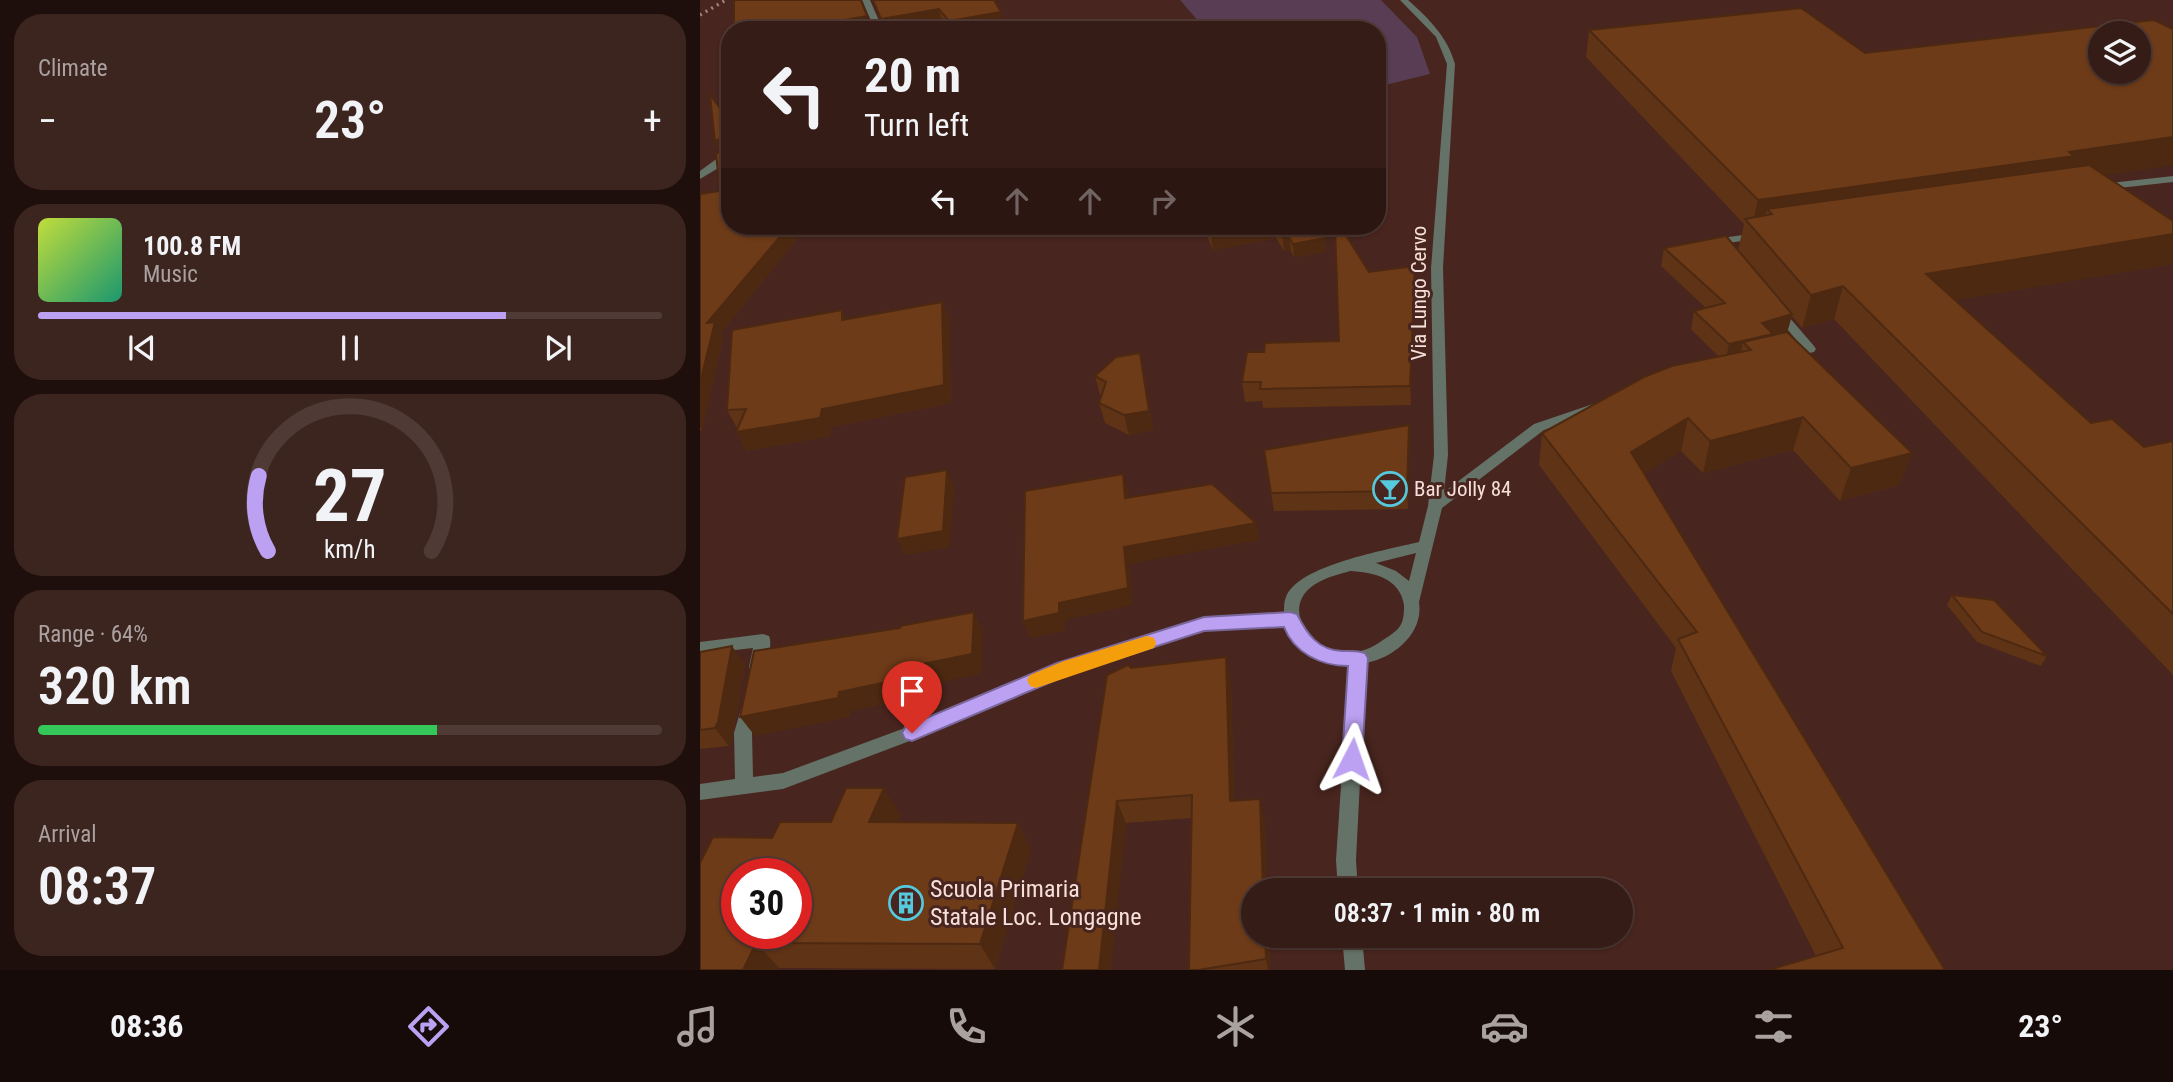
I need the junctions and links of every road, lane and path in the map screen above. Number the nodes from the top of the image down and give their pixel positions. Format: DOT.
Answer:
graph roads {
  1 [pos="866,0"];
  2 [pos="1404,0"];
  3 [pos="875,21"];
  4 [pos="721,161"];
  5 [pos="700,176"];
  6 [pos="2173,179"];
  7 [pos="2086,189"];
  8 [pos="1775,233"];
  9 [pos="1738,263"];
  10 [pos="1774,306"];
  11 [pos="1770,359"];
  12 [pos="1610,402"];
  13 [pos="1435,506"];
  14 [pos="1427,545"];
  15 [pos="1349,565"];
  16 [pos="1412,600"];
  17 [pos="1290,619"];
  18 [pos="700,648"];
  19 [pos="1358,658"];
  20 [pos="744,786"];
  21 [pos="700,792"];
  22 [pos="1347,878"];
  23 [pos="1353,948"];
  24 [pos="1355,970"];
  1 -- 3 [label="street"];
  2 -- 13 [label="street, Via Lungo Cervo"];
  4 -- 5 [label="street"];
  6 -- 7 [label="street"];
  8 -- 9 [label="street"];
  10 -- 11 [label="street"];
  12 -- 13 [label="street"];
  13 -- 14 [label="street, Via Lungo Cervo"];
  14 -- 15 [label="street"];
  14 -- 16 [label="street, Via Lungo Cervo"];
  15 -- 16 [label="street"];
  15 -- 17 [label="street"];
  16 -- 19 [label="street"];
  17 -- 19 [label="street"];
  17 -- 20 [label="street"];
  18 -- 20 [label="street"];
  19 -- 22 [label="street"];
  20 -- 21 [label="street"];
  23 -- 24 [label="street"];
}
